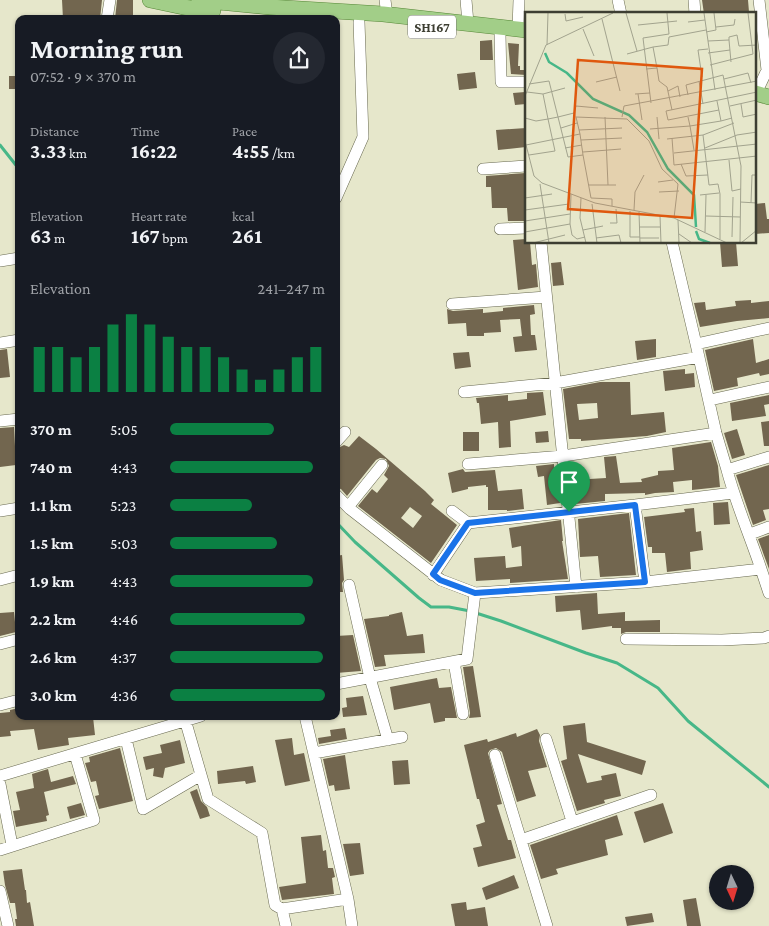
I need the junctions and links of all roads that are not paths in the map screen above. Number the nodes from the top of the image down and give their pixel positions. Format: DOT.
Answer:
graph roads {
  1 [pos="110,0"];
  2 [pos="150,0"];
  3 [pos="199,0"];
  4 [pos="466,0"];
  5 [pos="519,0"];
  6 [pos="759,0"];
  7 [pos="386,7"];
  8 [pos="332,11"];
  9 [pos="108,15"];
  10 [pos="262,15"];
  11 [pos="359,22"];
  12 [pos="468,23"];
  13 [pos="524,32"];
  14 [pos="500,34"];
  15 [pos="766,34"];
  16 [pos="525,82"];
  17 [pos="761,89"];
  18 [pos="525,166"];
  19 [pos="483,168"];
  20 [pos="340,189"];
  21 [pos="525,228"];
  22 [pos="500,229"];
  23 [pos="541,244"];
  24 [pos="672,244"];
  25 [pos="15,259"];
  26 [pos="0,261"];
  27 [pos="546,297"];
  28 [pos="452,304"];
  29 [pos="769,328"];
  30 [pos="15,341"];
  31 [pos="0,343"];
  32 [pos="696,344"];
  33 [pos="699,357"];
  34 [pos="554,383"];
  35 [pos="769,387"];
  36 [pos="464,392"];
  37 [pos="710,400"];
  38 [pos="15,420"];
  39 [pos="0,421"];
  40 [pos="345,432"];
  41 [pos="716,434"];
  42 [pos="340,438"];
  43 [pos="563,456"];
  44 [pos="769,457"];
  45 [pos="468,464"];
  46 [pos="382,465"];
  47 [pos="727,470"];
  48 [pos="733,493"];
  49 [pos="340,499"];
  50 [pos="635,505"];
  51 [pos="348,506"];
  52 [pos="15,509"];
  53 [pos="0,511"];
  54 [pos="452,511"];
  55 [pos="569,512"];
  56 [pos="468,523"];
  57 [pos="769,527"];
  58 [pos="750,534"];
  59 [pos="760,569"];
  60 [pos="433,574"];
  61 [pos="15,577"];
  62 [pos="0,580"];
  63 [pos="645,582"];
  64 [pos="349,586"];
  65 [pos="576,587"];
  66 [pos="475,593"];
  67 [pos="769,593"];
  68 [pos="769,636"];
  69 [pos="626,639"];
  70 [pos="15,640"];
  71 [pos="0,644"];
  72 [pos="454,662"];
  73 [pos="370,678"];
  74 [pos="340,683"];
  75 [pos="15,701"];
  76 [pos="0,705"];
  77 [pos="463,714"];
  78 [pos="181,720"];
  79 [pos="184,720"];
  80 [pos="306,720"];
  81 [pos="402,737"];
  82 [pos="126,739"];
  83 [pos="546,739"];
  84 [pos="388,740"];
  85 [pos="75,754"];
  86 [pos="314,754"];
  87 [pos="495,755"];
  88 [pos="201,775"];
  89 [pos="0,776"];
  90 [pos="0,784"];
  91 [pos="651,795"];
  92 [pos="572,821"];
  93 [pos="521,840"];
  94 [pos="12,845"];
  95 [pos="0,850"];
  96 [pos="0,891"];
  97 [pos="348,899"];
  98 [pos="282,908"];
  99 [pos="8,926"];
  100 [pos="286,926"];
  101 [pos="352,926"];
  102 [pos="547,926"];
  1 -- 9 [label="street"];
  2 -- 10 [label="main road"];
  3 -- 8 [label="main road, SH167"];
  4 -- 12 [label="street"];
  5 -- 13 [label="street"];
  6 -- 15 [label="street"];
  7 -- 8 [label="main road, SH167"];
  7 -- 12 [label="main road, SH167"];
  8 -- 11 [label="main road, SH167"];
  11 -- 14 [label="main road, SH167"];
  11 -- 20 [label="street"];
  12 -- 13 [label="main road, SH167"];
  13 -- 14 [label="main road, SH167"];
  14 -- 16 [label="street"];
  15 -- 17 [label="street"];
  18 -- 19 [label="street"];
  21 -- 22 [label="street"];
  23 -- 27 [label="street"];
  24 -- 32 [label="street"];
  25 -- 26 [label="street"];
  27 -- 28 [label="street"];
  27 -- 34 [label="street"];
  29 -- 32 [label="street"];
  30 -- 31 [label="street"];
  32 -- 33 [label="street"];
  33 -- 34 [label="street"];
  33 -- 37 [label="street"];
  34 -- 36 [label="street"];
  34 -- 43 [label="street"];
  35 -- 37 [label="street"];
  37 -- 41 [label="street"];
  38 -- 39 [label="street"];
  40 -- 42 [label="street"];
  41 -- 43 [label="street"];
  41 -- 47 [label="street"];
  43 -- 45 [label="street"];
  43 -- 55 [label="street"];
  44 -- 47 [label="street"];
  46 -- 51 [label="street"];
  47 -- 48 [label="street"];
  48 -- 50 [label="street"];
  48 -- 58 [label="street"];
  49 -- 51 [label="street"];
  50 -- 55 [label="street"];
  50 -- 63 [label="street"];
  51 -- 60 [label="street"];
  52 -- 53 [label="street"];
  54 -- 56 [label="street"];
  55 -- 56 [label="street"];
  55 -- 65 [label="street"];
  56 -- 60 [label="street"];
  57 -- 58 [label="street"];
  58 -- 59 [label="street"];
  59 -- 63 [label="street"];
  59 -- 67 [label="street"];
  60 -- 66 [label="street"];
  61 -- 62 [label="street"];
  63 -- 65 [label="street"];
  64 -- 73 [label="street"];
  65 -- 66 [label="street"];
  66 -- 72 [label="street"];
  68 -- 69 [label="street"];
  70 -- 71 [label="street"];
  72 -- 73 [label="street"];
  72 -- 77 [label="street"];
  73 -- 74 [label="street"];
  73 -- 84 [label="street"];
  75 -- 76 [label="street"];
  78 -- 82 [label="street"];
  79 -- 88 [label="street"];
  80 -- 86 [label="street"];
  81 -- 84 [label="street"];
  82 -- 85 [label="street"];
  82 -- 88 [label="street"];
  83 -- 92 [label="street"];
  84 -- 86 [label="street"];
  85 -- 89 [label="street"];
  85 -- 94 [label="street"];
  86 -- 97 [label="street"];
  87 -- 93 [label="street"];
  88 -- 98 [label="street"];
  90 -- 94 [label="street"];
  91 -- 92 [label="street"];
  92 -- 93 [label="street"];
  93 -- 102 [label="street"];
  94 -- 95 [label="street"];
  96 -- 99 [label="street"];
  97 -- 98 [label="street"];
  97 -- 101 [label="street"];
  98 -- 100 [label="street"];
}
